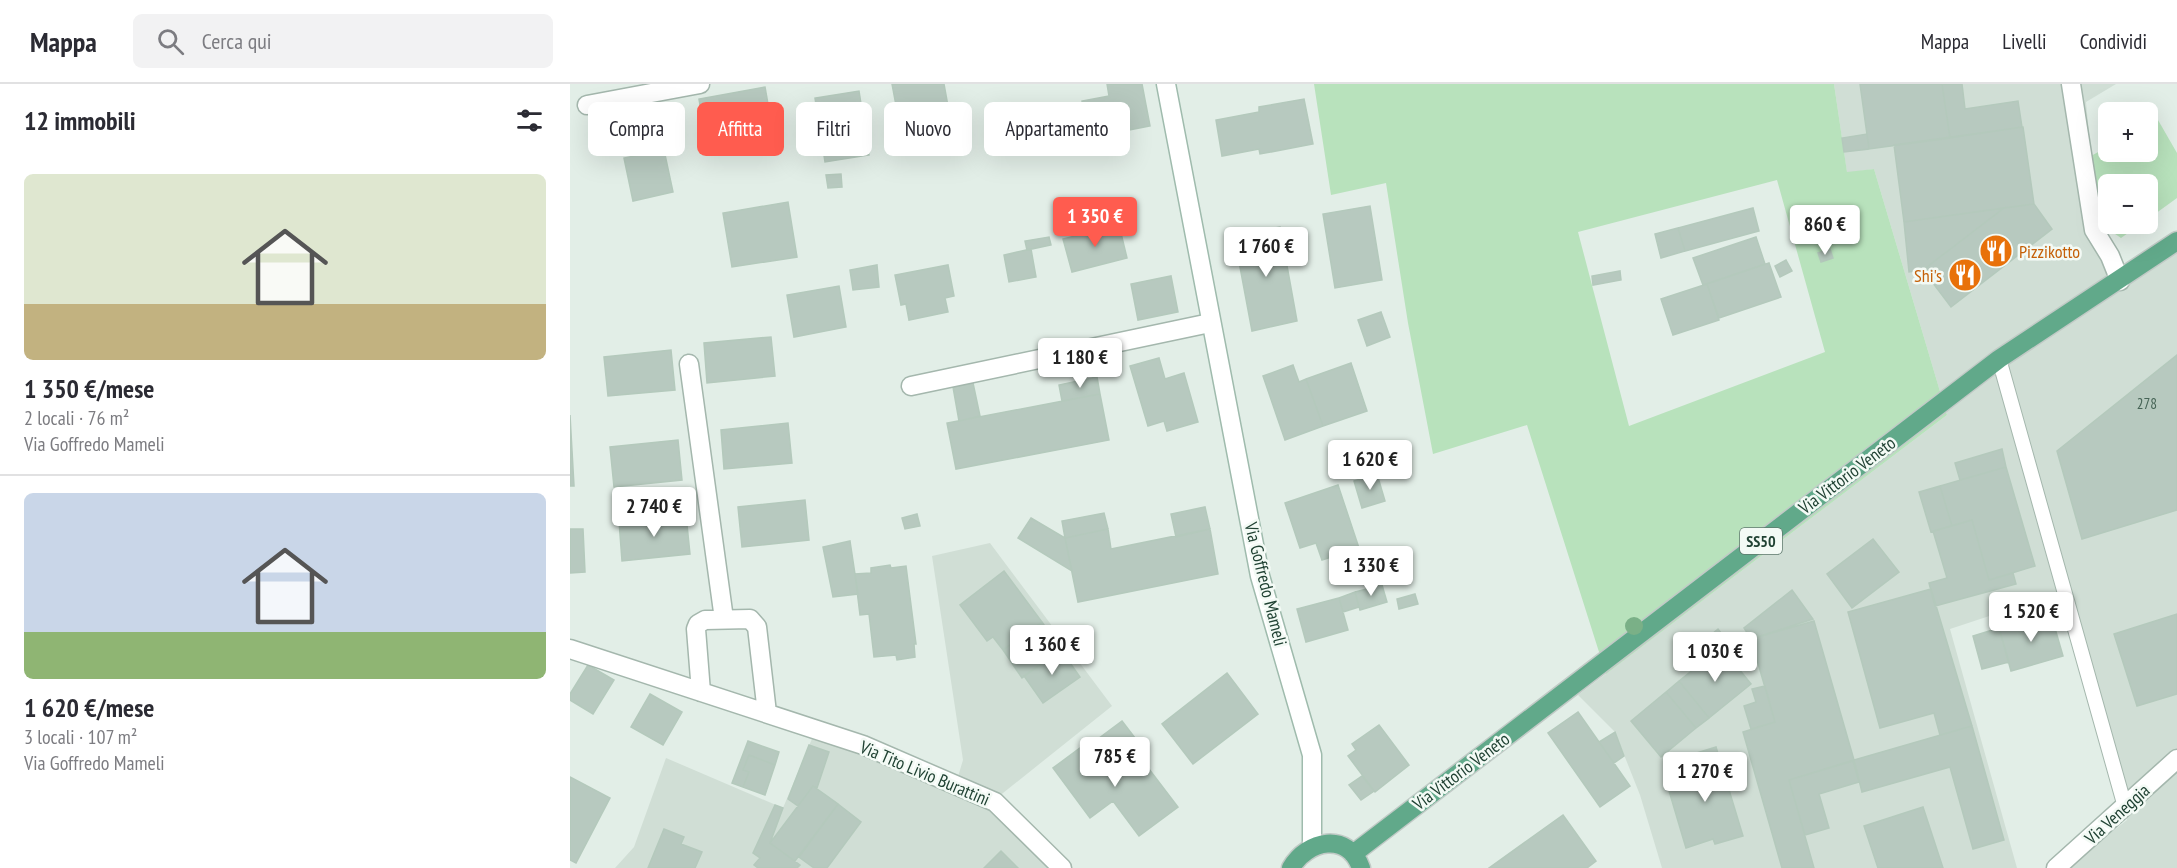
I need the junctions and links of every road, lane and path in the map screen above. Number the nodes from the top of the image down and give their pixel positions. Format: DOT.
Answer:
graph roads {
  1 [pos="700,84"];
  2 [pos="1166,84"];
  3 [pos="2071,84"];
  4 [pos="587,105"];
  5 [pos="2177,241"];
  6 [pos="2120,281"];
  7 [pos="1210,323"];
  8 [pos="1999,359"];
  9 [pos="689,364"];
  10 [pos="911,386"];
  11 [pos="723,619"];
  12 [pos="570,649"];
  13 [pos="701,692"];
  14 [pos="766,713"];
  15 [pos="2177,759"];
  16 [pos="2125,807"];
  17 [pos="1312,846"];
  18 [pos="1357,861"];
  19 [pos="1062,868"];
  20 [pos="1291,868"];
  21 [pos="2056,868"];
  1 -- 4 [label="street"];
  2 -- 7 [label="street, Via Goffredo Mameli"];
  3 -- 6 [label="street"];
  5 -- 6 [label="main road, Via Vittorio Veneto / SS50"];
  6 -- 8 [label="main road, Via Vittorio Veneto / SS50"];
  7 -- 10 [label="street"];
  7 -- 17 [label="street, Via Goffredo Mameli"];
  8 -- 16 [label="lane"];
  8 -- 18 [label="main road, Via Vittorio Veneto / SS50"];
  9 -- 11 [label="street"];
  11 -- 13 [label="street"];
  11 -- 14 [label="street"];
  12 -- 13 [label="street, Via Tito Livio Burattini"];
  13 -- 14 [label="street, Via Tito Livio Burattini"];
  14 -- 19 [label="street, Via Tito Livio Burattini"];
  15 -- 16 [label="street, Via Veneggia"];
  16 -- 21 [label="street, Via Veneggia"];
  17 -- 18 [label="main road, Via Vittorio Veneto"];
  17 -- 20 [label="main road"];
}
